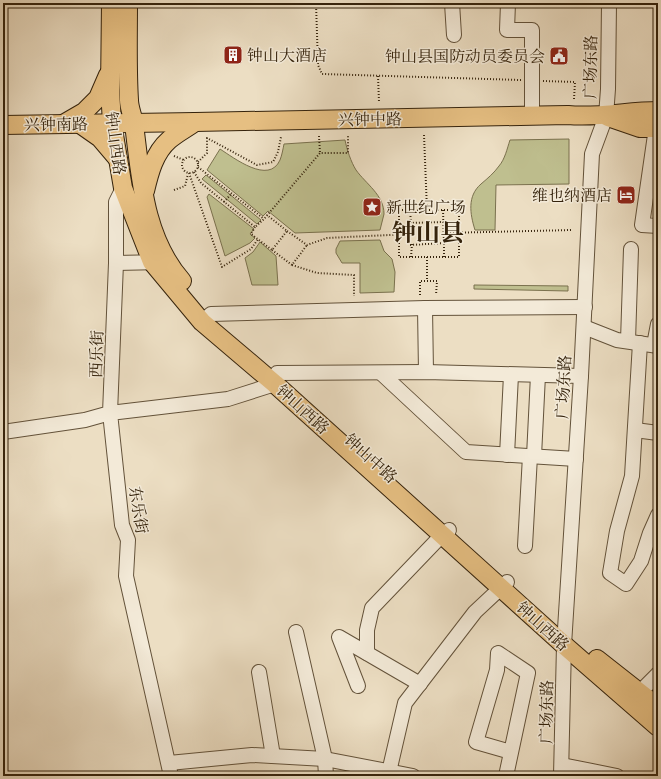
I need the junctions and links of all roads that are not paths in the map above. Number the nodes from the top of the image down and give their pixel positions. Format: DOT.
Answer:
graph roads {
  1 [pos="111,3"];
  2 [pos="128,3"];
  3 [pos="452,3"];
  4 [pos="508,3"];
  5 [pos="608,3"];
  6 [pos="454,35"];
  7 [pos="110,69"];
  8 [pos="532,116"];
  9 [pos="606,116"];
  10 [pos="134,122"];
  11 [pos="195,122"];
  12 [pos="657,122"];
  13 [pos="112,123"];
  14 [pos="72,124"];
  15 [pos="3,125"];
  16 [pos="118,160"];
  17 [pos="123,188"];
  18 [pos="653,188"];
  19 [pos="143,198"];
  20 [pos="658,226"];
  21 [pos="631,249"];
  22 [pos="160,262"];
  23 [pos="116,263"];
  24 [pos="422,302"];
  25 [pos="585,307"];
  26 [pos="207,318"];
  27 [pos="658,324"];
  28 [pos="584,327"];
  29 [pos="634,342"];
  30 [pos="656,346"];
  31 [pos="426,372"];
  32 [pos="381,373"];
  33 [pos="511,375"];
  34 [pos="538,375"];
  35 [pos="581,376"];
  36 [pos="276,379"];
  37 [pos="110,413"];
  38 [pos="635,430"];
  39 [pos="3,432"];
  40 [pos="658,433"];
  41 [pos="507,455"];
  42 [pos="532,456"];
  43 [pos="576,459"];
  44 [pos="658,514"];
  45 [pos="446,532"];
  46 [pos="525,546"];
  47 [pos="504,585"];
  48 [pos="296,632"];
  49 [pos="565,640"];
  50 [pos="367,653"];
  51 [pos="259,672"];
  52 [pos="658,674"];
  53 [pos="420,684"];
  54 [pos="358,686"];
  55 [pos="640,692"];
  56 [pos="658,707"];
  57 [pos="658,727"];
  58 [pos="511,752"];
  59 [pos="273,756"];
  60 [pos="325,760"];
  61 [pos="170,770"];
  62 [pos="562,770"];
  63 [pos="389,772"];
  64 [pos="326,776"];
  65 [pos="412,776"];
  66 [pos="506,776"];
  67 [pos="617,776"];
  1 -- 7 [label="main road, 钟山西路"];
  2 -- 10 [label="main road, 钟山西路"];
  3 -- 6 [label="street"];
  4 -- 8 [label="street"];
  5 -- 9 [label="street, 广场东路"];
  7 -- 13 [label="main road, 钟山西路"];
  7 -- 14 [label="main road"];
  8 -- 9 [label="main road, 兴钟中路"];
  8 -- 11 [label="main road, 兴钟中路"];
  9 -- 12 [label="main road, 兴钟中路"];
  9 -- 25 [label="street, 广场东路"];
  10 -- 11 [label="main road, 兴钟中路"];
  10 -- 13 [label="main road, 兴钟南路"];
  10 -- 19 [label="main road"];
  11 -- 19 [label="main road"];
  12 -- 18 [label="street"];
  13 -- 14 [label="main road, 兴钟南路"];
  13 -- 16 [label="main road, 钟山西路"];
  14 -- 15 [label="main road, 兴钟南路"];
  14 -- 16 [label="main road"];
  16 -- 17 [label="main road, 钟山西路"];
  17 -- 22 [label="main road, 钟山西路"];
  17 -- 23 [label="street, 西乐街"];
  18 -- 20 [label="street"];
  19 -- 22 [label="main road"];
  21 -- 29 [label="street"];
  22 -- 23 [label="street"];
  22 -- 26 [label="main road, 钟山西路"];
  23 -- 37 [label="street, 西乐街"];
  24 -- 25 [label="street"];
  24 -- 26 [label="street"];
  24 -- 31 [label="street"];
  25 -- 28 [label="street, 广场东路"];
  26 -- 36 [label="main road, 钟山西路"];
  27 -- 30 [label="street"];
  28 -- 29 [label="street"];
  28 -- 35 [label="street, 广场东路"];
  29 -- 30 [label="street"];
  29 -- 38 [label="street"];
  31 -- 32 [label="street"];
  31 -- 33 [label="street"];
  32 -- 36 [label="street"];
  32 -- 41 [label="street"];
  33 -- 34 [label="street"];
  33 -- 41 [label="street"];
  34 -- 35 [label="street"];
  34 -- 42 [label="street"];
  35 -- 43 [label="street, 广场东路"];
  36 -- 37 [label="street"];
  36 -- 45 [label="main road, 钟山西路"];
  37 -- 39 [label="street"];
  37 -- 61 [label="street, 东乐街"];
  38 -- 40 [label="street"];
  38 -- 44 [label="street"];
  41 -- 42 [label="street"];
  42 -- 43 [label="street"];
  42 -- 46 [label="street"];
  43 -- 49 [label="street, 广场东路"];
  45 -- 47 [label="main road, 钟山西路"];
  45 -- 50 [label="street"];
  47 -- 49 [label="main road, 钟山西路"];
  47 -- 53 [label="street"];
  48 -- 60 [label="street"];
  49 -- 55 [label="main road"];
  49 -- 57 [label="main road, 钟山西路"];
  49 -- 62 [label="street, 广场东路"];
  50 -- 53 [label="street"];
  50 -- 54 [label="street"];
  51 -- 59 [label="street"];
  52 -- 55 [label="street"];
  53 -- 63 [label="street"];
  55 -- 56 [label="main road"];
  58 -- 58 [label="street"];
  58 -- 66 [label="street"];
  59 -- 60 [label="street"];
  59 -- 61 [label="street"];
  60 -- 63 [label="street"];
  60 -- 64 [label="street"];
  62 -- 67 [label="street"];
  63 -- 65 [label="street"];
}
